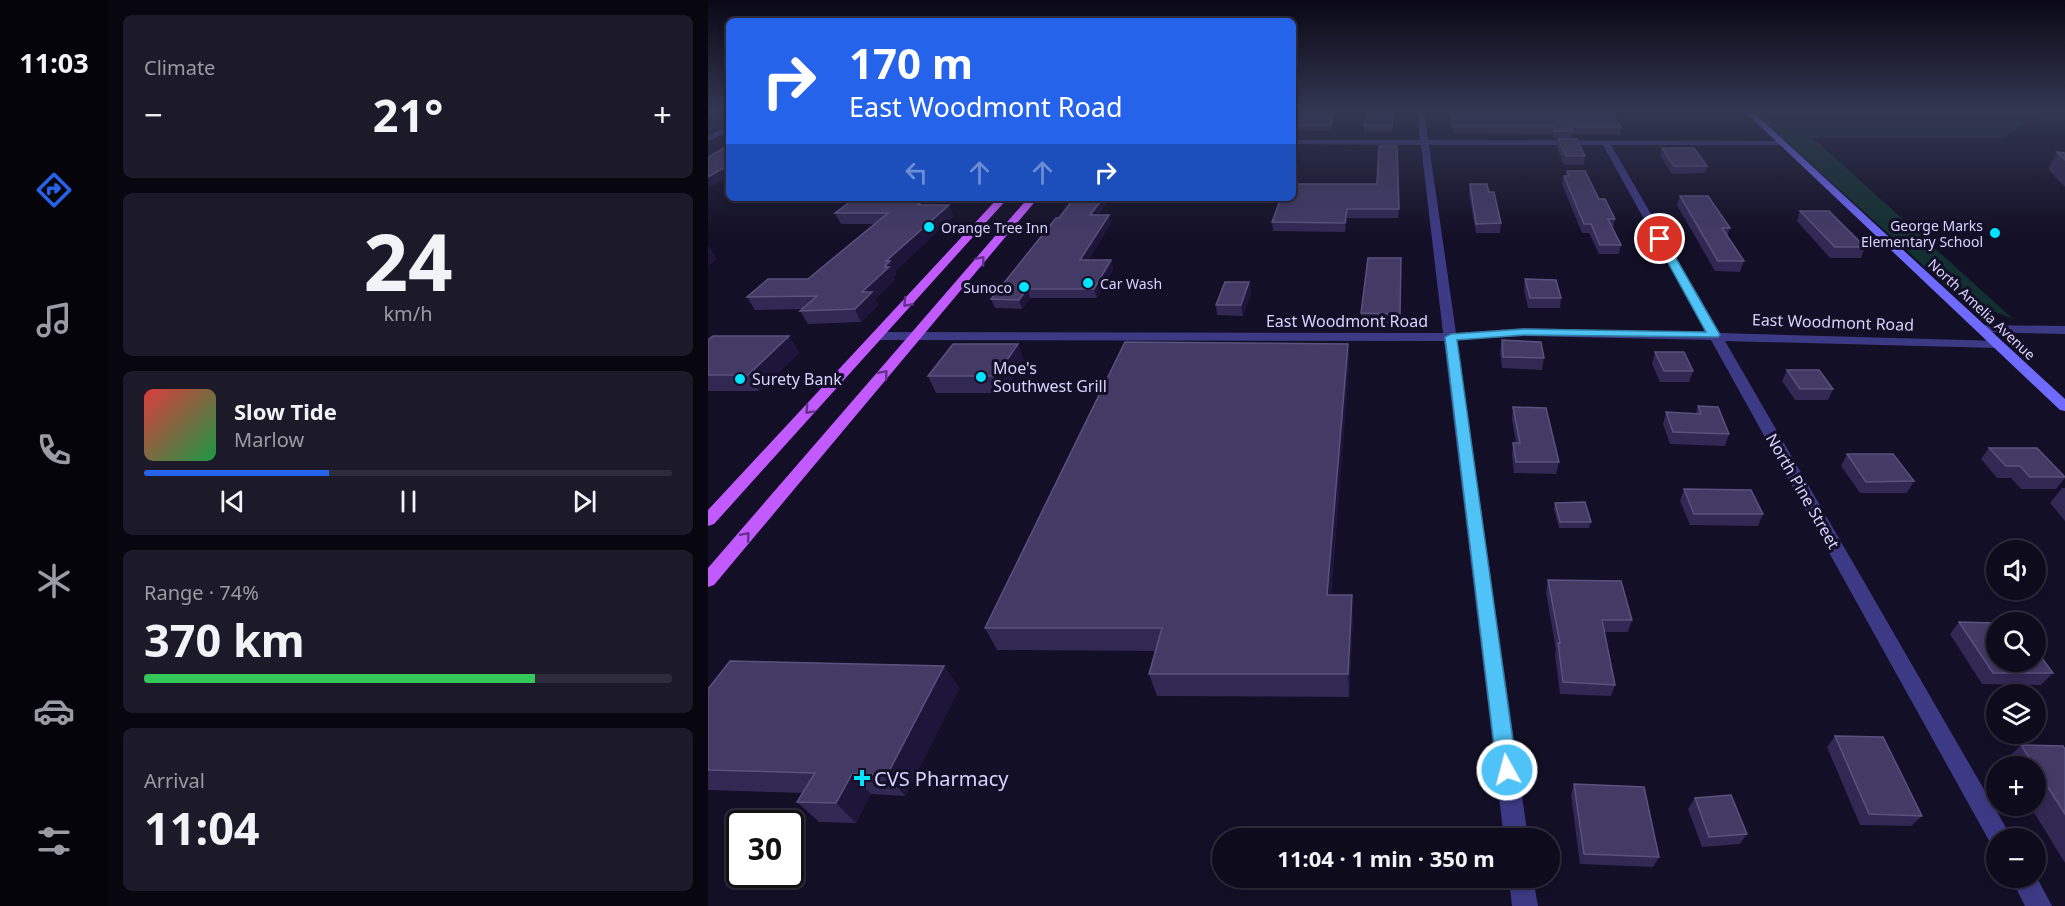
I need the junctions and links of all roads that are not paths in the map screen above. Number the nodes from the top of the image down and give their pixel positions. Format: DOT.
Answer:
graph roads {
  1 [pos="1427,152"];
  2 [pos="1611,152"];
  3 [pos="1792,152"];
  4 [pos="1000,201"];
  5 [pos="1030,201"];
  6 [pos="1982,329"];
  7 [pos="2065,330"];
  8 [pos="1714,335"];
  9 [pos="877,336"];
  10 [pos="916,336"];
  11 [pos="1451,337"];
  12 [pos="1996,344"];
  13 [pos="2065,407"];
  14 [pos="708,520"];
  15 [pos="708,580"];
  16 [pos="1515,828"];
  17 [pos="1994,828"];
  18 [pos="1522,888"];
  19 [pos="2029,888"];
  20 [pos="1525,906"];
  21 [pos="2039,906"];
  1 -- 11 [label="street"];
  2 -- 8 [label="street, North Pine Street"];
  3 -- 6 [label="main road, North Amelia Avenue"];
  4 -- 9 [label="main road, one-way"];
  10 -- 5 [label="main road, one-way"];
  6 -- 7 [label="street"];
  6 -- 12 [label="main road, North Amelia Avenue"];
  8 -- 11 [label="street, East Woodmont Road"];
  8 -- 12 [label="street, East Woodmont Road"];
  8 -- 17 [label="street, North Pine Street"];
  9 -- 10 [label="street, East Woodmont Road"];
  9 -- 14 [label="main road, one-way"];
  10 -- 11 [label="street, East Woodmont Road"];
  15 -- 10 [label="main road, one-way"];
  11 -- 16 [label="street"];
  12 -- 13 [label="main road, North Amelia Avenue"];
  18 -- 20 [label="street"];
  19 -- 21 [label="street"];
}
